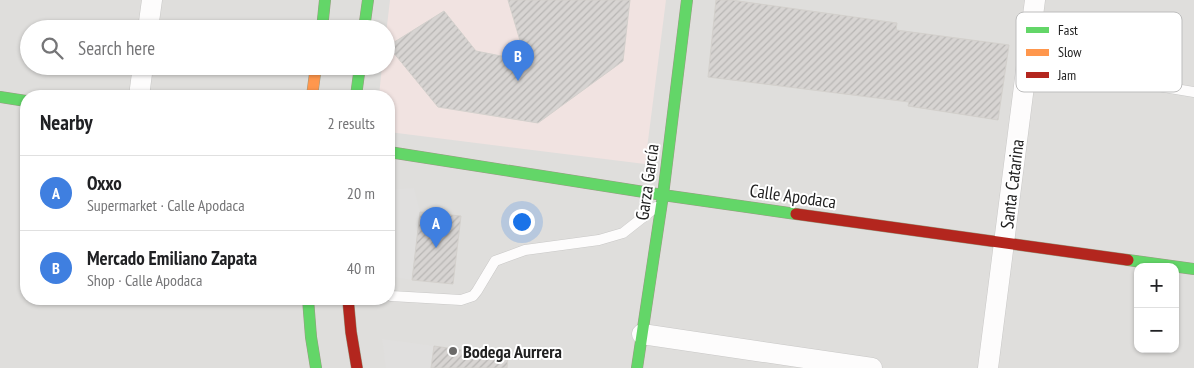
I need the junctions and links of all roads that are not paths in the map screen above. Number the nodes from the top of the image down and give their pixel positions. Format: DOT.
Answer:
graph roads {
  1 [pos="152,0"];
  2 [pos="326,0"];
  3 [pos="368,0"];
  4 [pos="687,0"];
  5 [pos="149,20"];
  6 [pos="323,20"];
  7 [pos="365,20"];
  8 [pos="142,75"];
  9 [pos="315,75"];
  10 [pos="359,75"];
  11 [pos="140,90"];
  12 [pos="313,90"];
  13 [pos="357,90"];
  14 [pos="1024,92"];
  15 [pos="0,97"];
  16 [pos="20,100"];
  17 [pos="395,153"];
  18 [pos="663,198"];
  19 [pos="1005,244"];
  20 [pos="1194,269"];
  21 [pos="395,296"];
  22 [pos="308,305"];
  23 [pos="349,305"];
  24 [pos="642,334"];
  25 [pos="316,368"];
  26 [pos="357,368"];
  27 [pos="637,368"];
  28 [pos="872,368"];
  29 [pos="988,368"];
  1 -- 5 [label="street"];
  2 -- 6 [label="street"];
  3 -- 7 [label="street"];
  4 -- 18 [label="street, Garza García"];
  8 -- 11 [label="street"];
  9 -- 12 [label="street"];
  10 -- 13 [label="street"];
  14 -- 19 [label="street, Santa Catarina"];
  15 -- 16 [label="street"];
  17 -- 18 [label="street, Calle Apodaca"];
  18 -- 19 [label="street, Calle Apodaca"];
  18 -- 21 [label="lane"];
  18 -- 24 [label="street, Garza García"];
  19 -- 20 [label="street, Calle Apodaca"];
  19 -- 29 [label="street, Santa Catarina"];
  22 -- 25 [label="street"];
  23 -- 26 [label="street"];
  24 -- 27 [label="street, Garza García"];
  24 -- 28 [label="street"];
}
